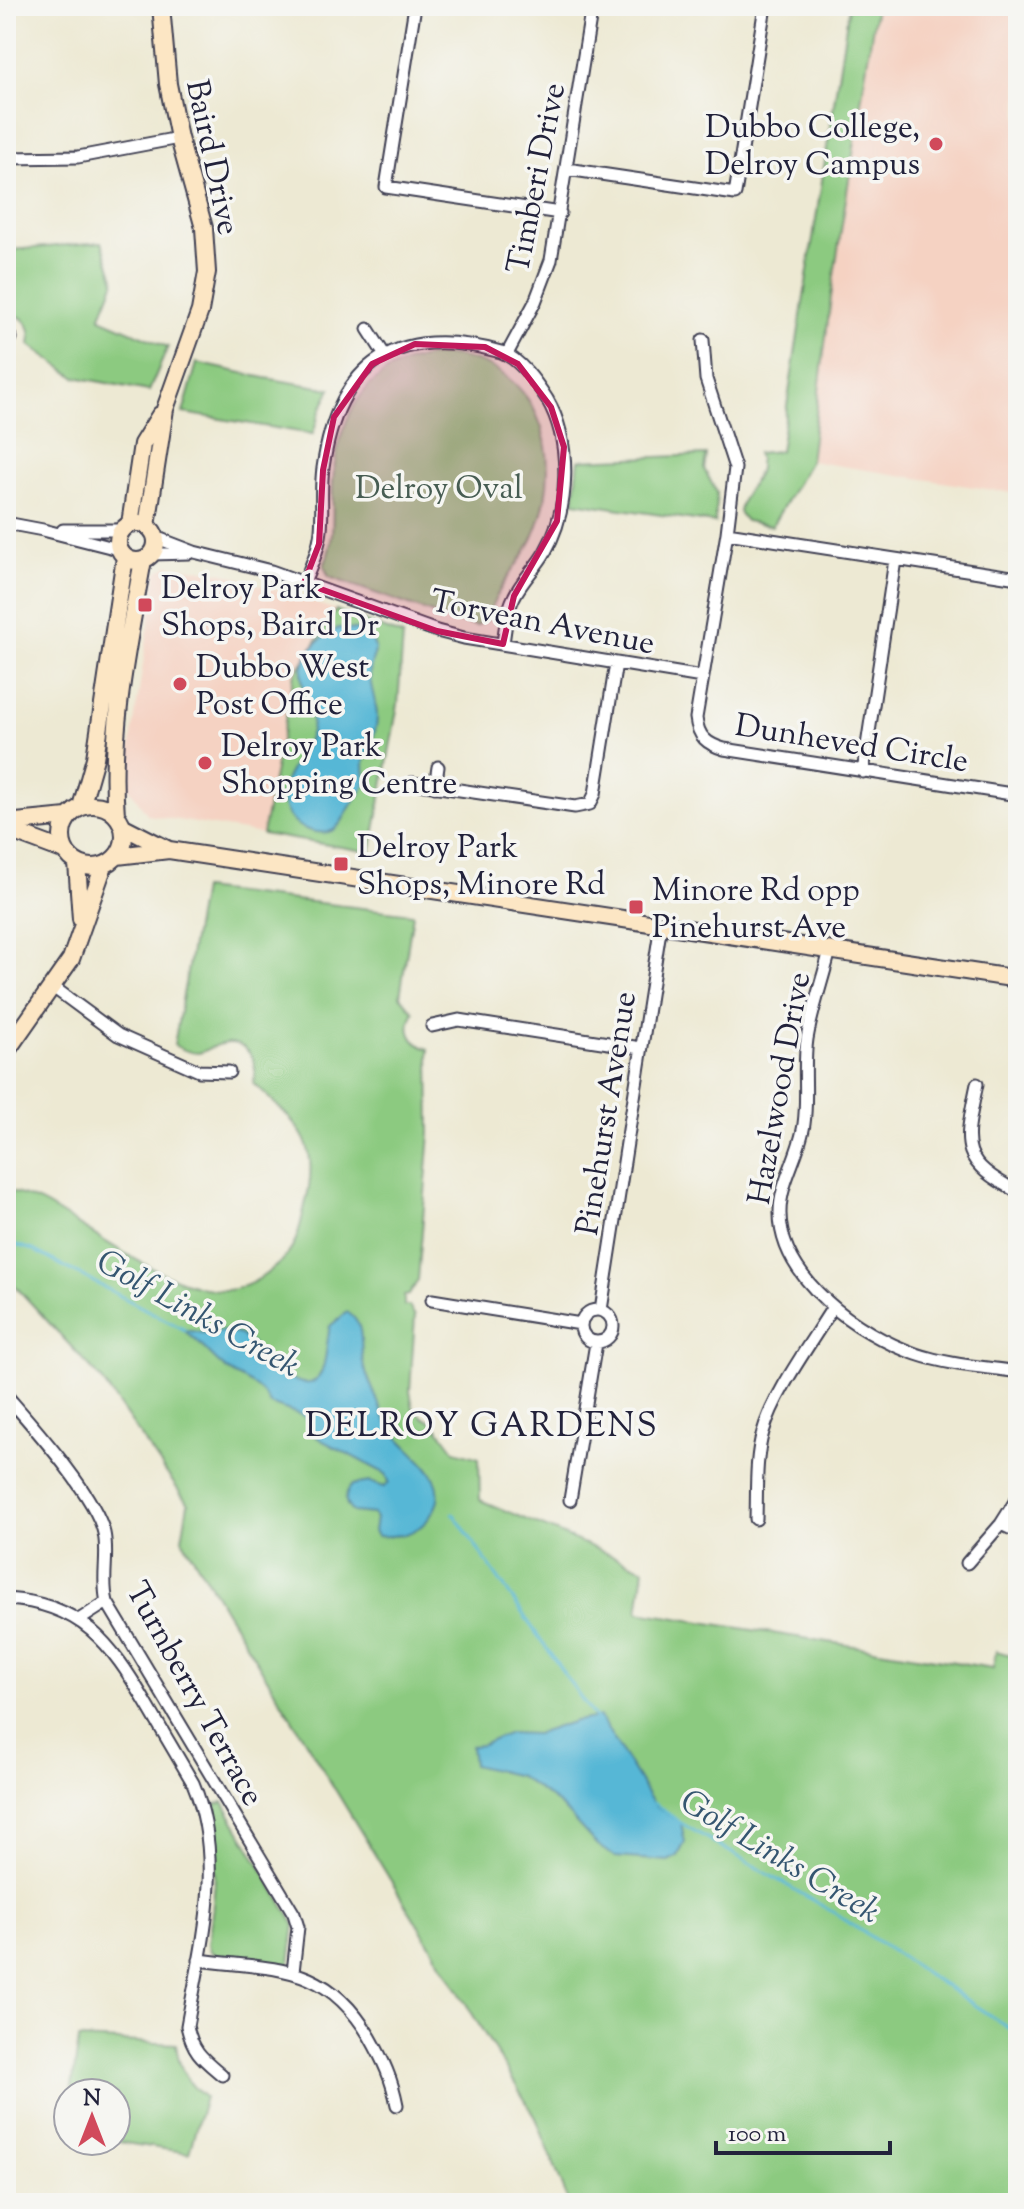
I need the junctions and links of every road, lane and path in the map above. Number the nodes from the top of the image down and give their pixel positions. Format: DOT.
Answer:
graph roads {
  1 [pos="161,6"];
  2 [pos="415,6"];
  3 [pos="592,6"];
  4 [pos="765,6"];
  5 [pos="179,138"];
  6 [pos="6,158"];
  7 [pos="567,169"];
  8 [pos="560,213"];
  9 [pos="368,329"];
  10 [pos="6,335"];
  11 [pos="703,340"];
  12 [pos="6,349"];
  13 [pos="384,354"];
  14 [pos="507,354"];
  15 [pos="6,523"];
  16 [pos="138,529"];
  17 [pos="43,530"];
  18 [pos="727,533"];
  19 [pos="194,552"];
  20 [pos="122,553"];
  21 [pos="147,557"];
  22 [pos="895,560"];
  23 [pos="1018,578"];
  24 [pos="304,583"];
  25 [pos="503,644"];
  26 [pos="616,663"];
  27 [pos="702,677"];
  28 [pos="438,767"];
  29 [pos="863,772"];
  30 [pos="412,783"];
  31 [pos="435,787"];
  32 [pos="1018,795"];
  33 [pos="74,812"];
  34 [pos="119,821"];
  35 [pos="6,823"];
  36 [pos="6,829"];
  37 [pos="169,850"];
  38 [pos="71,857"];
  39 [pos="110,860"];
  40 [pos="661,924"];
  41 [pos="82,925"];
  42 [pos="830,950"];
  43 [pos="1018,979"];
  44 [pos="53,987"];
  45 [pos="432,1026"];
  46 [pos="641,1048"];
  47 [pos="6,1052"];
  48 [pos="229,1072"];
  49 [pos="977,1084"];
  50 [pos="1018,1192"];
  51 [pos="432,1300"];
  52 [pos="833,1307"];
  53 [pos="601,1310"];
  54 [pos="581,1324"];
  55 [pos="596,1343"];
  56 [pos="1018,1372"];
  57 [pos="6,1395"];
  58 [pos="11,1410"];
  59 [pos="1018,1497"];
  60 [pos="570,1500"];
  61 [pos="756,1519"];
  62 [pos="1001,1524"];
  63 [pos="1018,1532"];
  64 [pos="967,1563"];
  65 [pos="6,1599"];
  66 [pos="107,1602"];
  67 [pos="79,1620"];
  68 [pos="199,1960"];
  69 [pos="293,1972"];
  70 [pos="222,2075"];
  71 [pos="397,2105"];
  1 -- 5 [label="street, Baird Drive"];
  2 -- 8 [label="street"];
  3 -- 7 [label="street, Timberi Drive"];
  4 -- 7 [label="street"];
  5 -- 6 [label="street"];
  5 -- 16 [label="street, Baird Drive"];
  7 -- 8 [label="street, Timberi Drive"];
  8 -- 14 [label="street, Timberi Drive"];
  9 -- 13 [label="street"];
  10 -- 12 [label="street"];
  11 -- 18 [label="street, Dunheved Circle"];
  13 -- 14 [label="street"];
  13 -- 24 [label="street"];
  14 -- 25 [label="street"];
  15 -- 17 [label="street"];
  16 -- 17 [label="street"];
  16 -- 19 [label="street, Torvean Avenue"];
  16 -- 20 [label="street"];
  16 -- 21 [label="street"];
  17 -- 20 [label="street"];
  18 -- 22 [label="street"];
  18 -- 27 [label="street, Dunheved Circle"];
  19 -- 21 [label="street, Torvean Avenue"];
  19 -- 24 [label="street, Torvean Avenue"];
  20 -- 21 [label="street"];
  20 -- 33 [label="street"];
  21 -- 34 [label="street"];
  22 -- 23 [label="street"];
  22 -- 29 [label="street"];
  24 -- 25 [label="street, Torvean Avenue"];
  25 -- 26 [label="street, Torvean Avenue"];
  26 -- 27 [label="street, Torvean Avenue"];
  26 -- 31 [label="street"];
  27 -- 29 [label="street, Dunheved Circle"];
  28 -- 31 [label="street"];
  29 -- 32 [label="street, Dunheved Circle"];
  30 -- 31 [label="street"];
  33 -- 34 [label="street"];
  33 -- 35 [label="street"];
  33 -- 38 [label="street"];
  34 -- 37 [label="street"];
  34 -- 39 [label="street"];
  36 -- 38 [label="street"];
  37 -- 39 [label="street"];
  37 -- 40 [label="street"];
  38 -- 39 [label="street"];
  38 -- 41 [label="street"];
  39 -- 41 [label="street"];
  40 -- 42 [label="street"];
  40 -- 46 [label="street, Pinehurst Avenue"];
  41 -- 44 [label="street"];
  42 -- 43 [label="street"];
  42 -- 52 [label="street, Hazelwood Drive"];
  44 -- 47 [label="street"];
  44 -- 48 [label="street"];
  45 -- 46 [label="street"];
  46 -- 53 [label="street, Pinehurst Avenue"];
  49 -- 50 [label="street"];
  51 -- 54 [label="street"];
  52 -- 56 [label="street, Hazelwood Drive"];
  52 -- 61 [label="street"];
  53 -- 54 [label="street"];
  53 -- 55 [label="street"];
  54 -- 55 [label="street"];
  55 -- 60 [label="street"];
  57 -- 58 [label="street, Turnberry Terrace"];
  58 -- 66 [label="street, Turnberry Terrace"];
  59 -- 62 [label="street"];
  62 -- 63 [label="street"];
  62 -- 64 [label="street"];
  65 -- 67 [label="street"];
  66 -- 67 [label="street"];
  66 -- 69 [label="street, Turnberry Terrace"];
  67 -- 68 [label="street"];
  68 -- 69 [label="street"];
  68 -- 70 [label="street"];
  69 -- 71 [label="street"];
}
